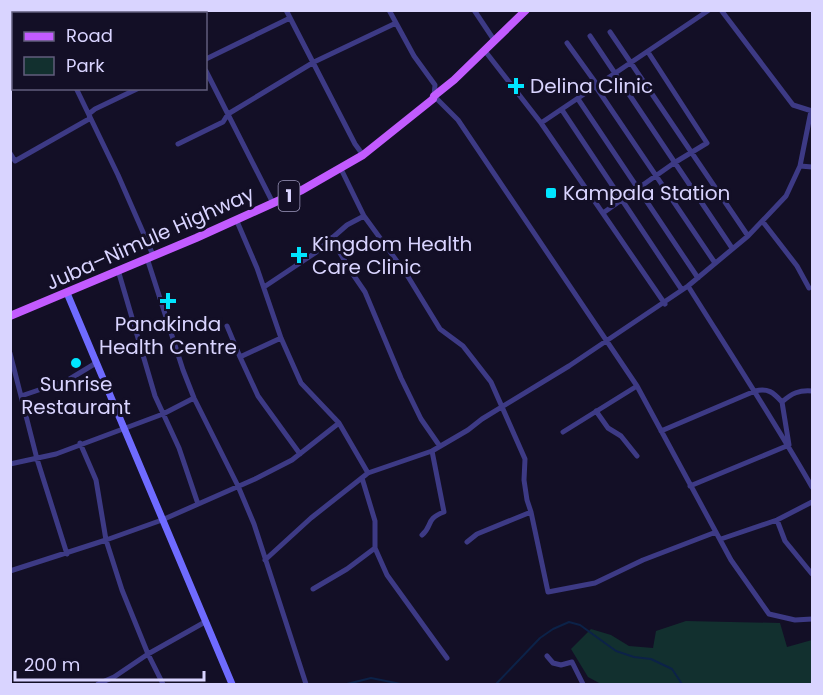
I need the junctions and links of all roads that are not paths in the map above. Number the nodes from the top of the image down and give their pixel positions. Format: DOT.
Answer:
graph roads {
  1 [pos="286,10"];
  2 [pos="389,10"];
  3 [pos="474,10"];
  4 [pos="526,10"];
  5 [pos="709,10"];
  6 [pos="721,10"];
  7 [pos="290,18"];
  8 [pos="396,23"];
  9 [pos="610,32"];
  10 [pos="590,36"];
  11 [pos="494,40"];
  12 [pos="567,43"];
  13 [pos="485,51"];
  14 [pos="648,52"];
  15 [pos="207,58"];
  16 [pos="314,62"];
  17 [pos="631,63"];
  18 [pos="207,73"];
  19 [pos="615,74"];
  20 [pos="597,86"];
  21 [pos="77,90"];
  22 [pos="136,90"];
  23 [pos="434,96"];
  24 [pos="578,99"];
  25 [pos="562,110"];
  26 [pos="812,111"];
  27 [pos="228,114"];
  28 [pos="89,118"];
  29 [pos="541,123"];
  30 [pos="178,144"];
  31 [pos="690,152"];
  32 [pos="10,153"];
  33 [pos="363,155"];
  34 [pos="674,163"];
  35 [pos="800,166"];
  36 [pos="813,167"];
  37 [pos="341,169"];
  38 [pos="656,177"];
  39 [pos="638,189"];
  40 [pos="622,200"];
  41 [pos="273,203"];
  42 [pos="603,213"];
  43 [pos="364,216"];
  44 [pos="236,219"];
  45 [pos="763,222"];
  46 [pos="748,236"];
  47 [pos="331,238"];
  48 [pos="732,248"];
  49 [pos="150,256"];
  50 [pos="715,263"];
  51 [pos="118,270"];
  52 [pos="698,278"];
  53 [pos="688,286"];
  54 [pos="264,287"];
  55 [pos="810,287"];
  56 [pos="682,290"];
  57 [pos="67,292"];
  58 [pos="665,304"];
  59 [pos="10,316"];
  60 [pos="227,326"];
  61 [pos="281,338"];
  62 [pos="607,342"];
  63 [pos="10,353"];
  64 [pos="240,357"];
  65 [pos="96,363"];
  66 [pos="637,386"];
  67 [pos="813,390"];
  68 [pos="755,391"];
  69 [pos="21,396"];
  70 [pos="194,398"];
  71 [pos="782,402"];
  72 [pos="502,406"];
  73 [pos="596,411"];
  74 [pos="163,414"];
  75 [pos="339,423"];
  76 [pos="124,427"];
  77 [pos="661,431"];
  78 [pos="562,432"];
  79 [pos="80,443"];
  80 [pos="789,445"];
  81 [pos="439,446"];
  82 [pos="432,451"];
  83 [pos="300,454"];
  84 [pos="637,456"];
  85 [pos="37,459"];
  86 [pos="10,464"];
  87 [pos="368,473"];
  88 [pos="362,478"];
  89 [pos="237,486"];
  90 [pos="690,486"];
  91 [pos="813,487"];
  92 [pos="813,502"];
  93 [pos="198,504"];
  94 [pos="531,512"];
  95 [pos="162,520"];
  96 [pos="777,520"];
  97 [pos="716,532"];
  98 [pos="422,535"];
  99 [pos="721,539"];
  100 [pos="106,540"];
  101 [pos="467,542"];
  102 [pos="375,548"];
  103 [pos="67,554"];
  104 [pos="266,560"];
  105 [pos="10,571"];
  106 [pos="813,574"];
  107 [pos="313,589"];
  108 [pos="813,620"];
  109 [pos="205,622"];
  110 [pos="148,654"];
  111 [pos="547,656"];
  112 [pos="447,658"];
  113 [pos="114,677"];
  114 [pos="98,684"];
  115 [pos="117,684"];
  116 [pos="163,684"];
  117 [pos="232,684"];
  118 [pos="306,684"];
  119 [pos="583,684"];
  1 -- 7 [label="street"];
  2 -- 8 [label="street"];
  3 -- 11 [label="street"];
  4 -- 11 [label="main road, Juba–Nimule Highway / 1"];
  5 -- 14 [label="street"];
  6 -- 26 [label="street"];
  7 -- 15 [label="street"];
  7 -- 16 [label="street"];
  8 -- 16 [label="street"];
  8 -- 23 [label="street"];
  9 -- 17 [label="street"];
  10 -- 19 [label="street"];
  11 -- 13 [label="main road, Juba–Nimule Highway / 1"];
  12 -- 20 [label="street"];
  13 -- 23 [label="main road, Juba–Nimule Highway / 1"];
  13 -- 29 [label="street"];
  14 -- 17 [label="street"];
  14 -- 31 [label="street"];
  16 -- 27 [label="street"];
  16 -- 33 [label="street"];
  17 -- 19 [label="street"];
  17 -- 31 [label="street"];
  18 -- 27 [label="street"];
  19 -- 20 [label="street"];
  19 -- 34 [label="street"];
  20 -- 24 [label="street"];
  20 -- 38 [label="street"];
  21 -- 28 [label="street"];
  22 -- 28 [label="street"];
  23 -- 33 [label="main road, Juba–Nimule Highway / 1"];
  23 -- 62 [label="street"];
  24 -- 25 [label="street"];
  24 -- 39 [label="street"];
  25 -- 29 [label="street"];
  25 -- 40 [label="street"];
  26 -- 35 [label="street"];
  27 -- 30 [label="street"];
  27 -- 41 [label="street"];
  28 -- 32 [label="street"];
  28 -- 49 [label="street"];
  29 -- 42 [label="street"];
  31 -- 34 [label="street"];
  31 -- 46 [label="street"];
  33 -- 37 [label="main road, Juba–Nimule Highway / 1"];
  34 -- 38 [label="street"];
  34 -- 48 [label="street"];
  35 -- 36 [label="street"];
  35 -- 45 [label="street"];
  37 -- 41 [label="main road, Juba–Nimule Highway / 1"];
  37 -- 43 [label="street"];
  38 -- 39 [label="street"];
  38 -- 50 [label="street"];
  39 -- 40 [label="street"];
  39 -- 52 [label="street"];
  40 -- 42 [label="street"];
  40 -- 56 [label="street"];
  41 -- 44 [label="main road, Juba–Nimule Highway / 1"];
  42 -- 58 [label="street"];
  43 -- 47 [label="street"];
  43 -- 72 [label="street"];
  44 -- 49 [label="main road, Juba–Nimule Highway / 1"];
  44 -- 54 [label="street"];
  45 -- 46 [label="street"];
  45 -- 55 [label="street"];
  46 -- 48 [label="street"];
  47 -- 54 [label="street"];
  47 -- 81 [label="street"];
  48 -- 50 [label="street"];
  49 -- 51 [label="main road, Juba–Nimule Highway / 1"];
  49 -- 70 [label="street"];
  50 -- 52 [label="street"];
  51 -- 57 [label="main road, Juba–Nimule Highway / 1"];
  51 -- 74 [label="street"];
  52 -- 53 [label="street"];
  53 -- 56 [label="street"];
  53 -- 68 [label="street"];
  54 -- 61 [label="street"];
  56 -- 58 [label="street"];
  57 -- 59 [label="main road, Juba–Nimule Highway / 1"];
  57 -- 65 [label="street"];
  58 -- 62 [label="street"];
  60 -- 64 [label="street"];
  61 -- 64 [label="street"];
  61 -- 75 [label="street"];
  62 -- 66 [label="street"];
  62 -- 72 [label="street"];
  63 -- 69 [label="street"];
  64 -- 83 [label="street"];
  65 -- 69 [label="street"];
  65 -- 76 [label="street"];
  66 -- 73 [label="street"];
  66 -- 77 [label="street"];
  67 -- 71 [label="street"];
  68 -- 71 [label="street"];
  68 -- 77 [label="street"];
  68 -- 80 [label="street"];
  69 -- 85 [label="street"];
  70 -- 74 [label="street"];
  70 -- 89 [label="street"];
  71 -- 80 [label="street"];
  72 -- 81 [label="street"];
  72 -- 94 [label="street"];
  73 -- 78 [label="street"];
  73 -- 84 [label="street"];
  74 -- 76 [label="street"];
  74 -- 93 [label="street"];
  75 -- 83 [label="street"];
  75 -- 87 [label="street"];
  76 -- 79 [label="street"];
  76 -- 95 [label="street"];
  77 -- 90 [label="street"];
  79 -- 85 [label="street"];
  79 -- 100 [label="street"];
  80 -- 90 [label="street"];
  80 -- 91 [label="street"];
  81 -- 82 [label="street"];
  82 -- 87 [label="street"];
  82 -- 98 [label="street"];
  83 -- 89 [label="street"];
  85 -- 86 [label="street"];
  85 -- 103 [label="street"];
  87 -- 88 [label="street"];
  88 -- 102 [label="street"];
  88 -- 104 [label="street"];
  89 -- 93 [label="street"];
  89 -- 104 [label="street"];
  90 -- 97 [label="street"];
  92 -- 96 [label="street"];
  93 -- 95 [label="street"];
  94 -- 97 [label="street"];
  94 -- 101 [label="street"];
  95 -- 100 [label="street"];
  95 -- 109 [label="street"];
  96 -- 99 [label="street"];
  96 -- 106 [label="street"];
  97 -- 99 [label="street"];
  99 -- 108 [label="street"];
  100 -- 103 [label="street"];
  100 -- 110 [label="street"];
  102 -- 107 [label="street"];
  102 -- 112 [label="street"];
  103 -- 105 [label="street"];
  104 -- 118 [label="street"];
  109 -- 110 [label="street"];
  109 -- 117 [label="street"];
  110 -- 113 [label="street"];
  110 -- 116 [label="street"];
  111 -- 119 [label="street"];
  113 -- 114 [label="street"];
  113 -- 115 [label="street"];
}
